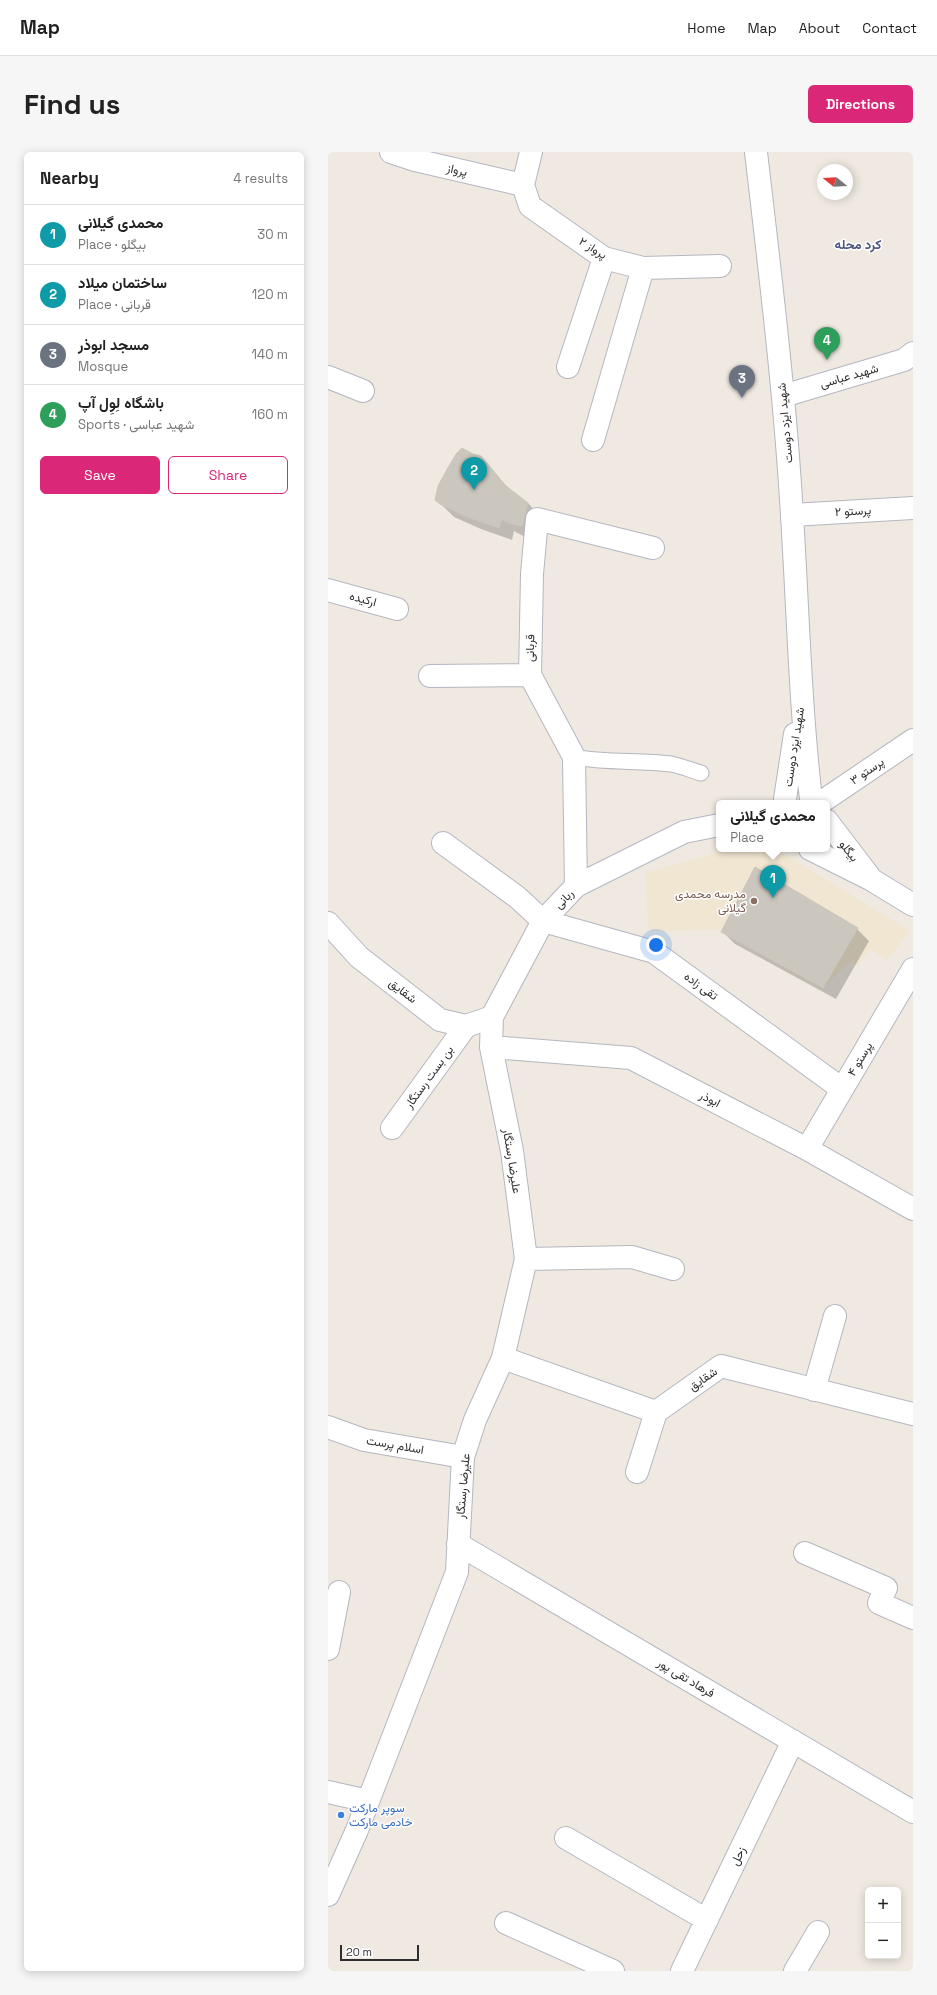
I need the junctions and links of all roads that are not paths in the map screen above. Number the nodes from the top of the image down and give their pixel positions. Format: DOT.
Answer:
graph roads {
  1 [pos="391,152"];
  2 [pos="531,152"];
  3 [pos="756,152"];
  4 [pos="416,156"];
  5 [pos="523,185"];
  6 [pos="604,258"];
  7 [pos="720,266"];
  8 [pos="643,268"];
  9 [pos="913,353"];
  10 [pos="568,367"];
  11 [pos="328,377"];
  12 [pos="363,391"];
  13 [pos="783,396"];
  14 [pos="593,440"];
  15 [pos="913,508"];
  16 [pos="792,515"];
  17 [pos="653,548"];
  18 [pos="328,590"];
  19 [pos="397,609"];
  20 [pos="530,675"];
  21 [pos="430,676"];
  22 [pos="803,695"];
  23 [pos="913,740"];
  24 [pos="574,757"];
  25 [pos="701,773"];
  26 [pos="783,800"];
  27 [pos="786,800"];
  28 [pos="810,800"];
  29 [pos="816,800"];
  30 [pos="819,800"];
  31 [pos="830,825"];
  32 [pos="716,826"];
  33 [pos="684,832"];
  34 [pos="716,834"];
  35 [pos="443,843"];
  36 [pos="816,852"];
  37 [pos="872,880"];
  38 [pos="576,886"];
  39 [pos="913,905"];
  40 [pos="543,921"];
  41 [pos="328,923"];
  42 [pos="913,968"];
  43 [pos="492,1017"];
  44 [pos="466,1026"];
  45 [pos="491,1047"];
  46 [pos="842,1089"];
  47 [pos="392,1128"];
  48 [pos="807,1149"];
  49 [pos="913,1209"];
  50 [pos="526,1259"];
  51 [pos="673,1269"];
  52 [pos="835,1316"];
  53 [pos="503,1358"];
  54 [pos="814,1390"];
  55 [pos="656,1412"];
  56 [pos="913,1414"];
  57 [pos="328,1427"];
  58 [pos="463,1457"];
  59 [pos="637,1472"];
  60 [pos="458,1544"];
  61 [pos="805,1553"];
  62 [pos="339,1592"];
  63 [pos="913,1618"];
  64 [pos="328,1649"];
  65 [pos="793,1741"];
  66 [pos="328,1792"];
  67 [pos="368,1801"];
  68 [pos="913,1812"];
  69 [pos="566,1838"];
  70 [pos="328,1895"];
  71 [pos="707,1920"];
  72 [pos="506,1923"];
  73 [pos="818,1932"];
  74 [pos="613,1971"];
  75 [pos="682,1971"];
  76 [pos="795,1971"];
  1 -- 4 [label="street, پرواز"];
  2 -- 5 [label="street"];
  3 -- 13 [label="street, شهید ایزد دوست"];
  4 -- 5 [label="street, پرواز"];
  5 -- 6 [label="street, پرواز ۲"];
  6 -- 8 [label="street, پرواز ۲"];
  6 -- 10 [label="street"];
  7 -- 8 [label="street, پرواز ۲"];
  8 -- 14 [label="street"];
  9 -- 13 [label="street, شهید عباسی"];
  11 -- 12 [label="street"];
  13 -- 16 [label="street, شهید ایزد دوست"];
  15 -- 16 [label="street, پرستو ۲"];
  16 -- 22 [label="street, شهید ایزد دوست"];
  17 -- 20 [label="street, قربانی"];
  18 -- 19 [label="street, ارکیده"];
  20 -- 21 [label="street"];
  20 -- 24 [label="street, قربانی"];
  22 -- 26 [label="street, شهید ایزد دوست"];
  22 -- 29 [label="street, شهید ایزد دوست"];
  23 -- 30 [label="street, پرستو ۳"];
  24 -- 25 [label="lane"];
  24 -- 38 [label="street, قربانی"];
  27 -- 28 [label="street"];
  31 -- 37 [label="street, بیگلو"];
  32 -- 33 [label="street, ربانی"];
  33 -- 34 [label="street, ربانی"];
  33 -- 38 [label="street, ربانی"];
  35 -- 40 [label="street"];
  36 -- 37 [label="street, بیگلو"];
  37 -- 39 [label="street, بیگلو"];
  38 -- 40 [label="street, ربانی"];
  40 -- 43 [label="street, ربانی"];
  40 -- 46 [label="street, تقی زاده"];
  41 -- 44 [label="street, شقایق"];
  42 -- 46 [label="street, پرستو ۴"];
  43 -- 44 [label="street"];
  43 -- 45 [label="street, علیرضا رستگار"];
  44 -- 47 [label="street, بن بست رستگار"];
  45 -- 48 [label="street, ابوذر"];
  45 -- 50 [label="street, علیرضا رستگار"];
  46 -- 48 [label="street, پرستو ۴"];
  48 -- 49 [label="street, ابوذر"];
  50 -- 51 [label="street"];
  50 -- 53 [label="street, علیرضا رستگار"];
  52 -- 54 [label="street"];
  53 -- 55 [label="street"];
  53 -- 58 [label="street, علیرضا رستگار"];
  54 -- 55 [label="street, شقایق"];
  54 -- 56 [label="street, شقایق"];
  55 -- 59 [label="street"];
  57 -- 58 [label="street, اسلام پرست"];
  58 -- 60 [label="street, علیرضا رستگار"];
  60 -- 65 [label="street, فرهاد تقی پور"];
  60 -- 67 [label="street, علیرضا رستگار"];
  61 -- 63 [label="street"];
  62 -- 64 [label="street"];
  65 -- 68 [label="street, فرهاد تقی پور"];
  65 -- 71 [label="street, زحل"];
  66 -- 67 [label="street"];
  67 -- 70 [label="street, علیرضا رستگار"];
  69 -- 71 [label="street"];
  71 -- 75 [label="street, زحل"];
  72 -- 74 [label="street"];
  73 -- 76 [label="street"];
}
